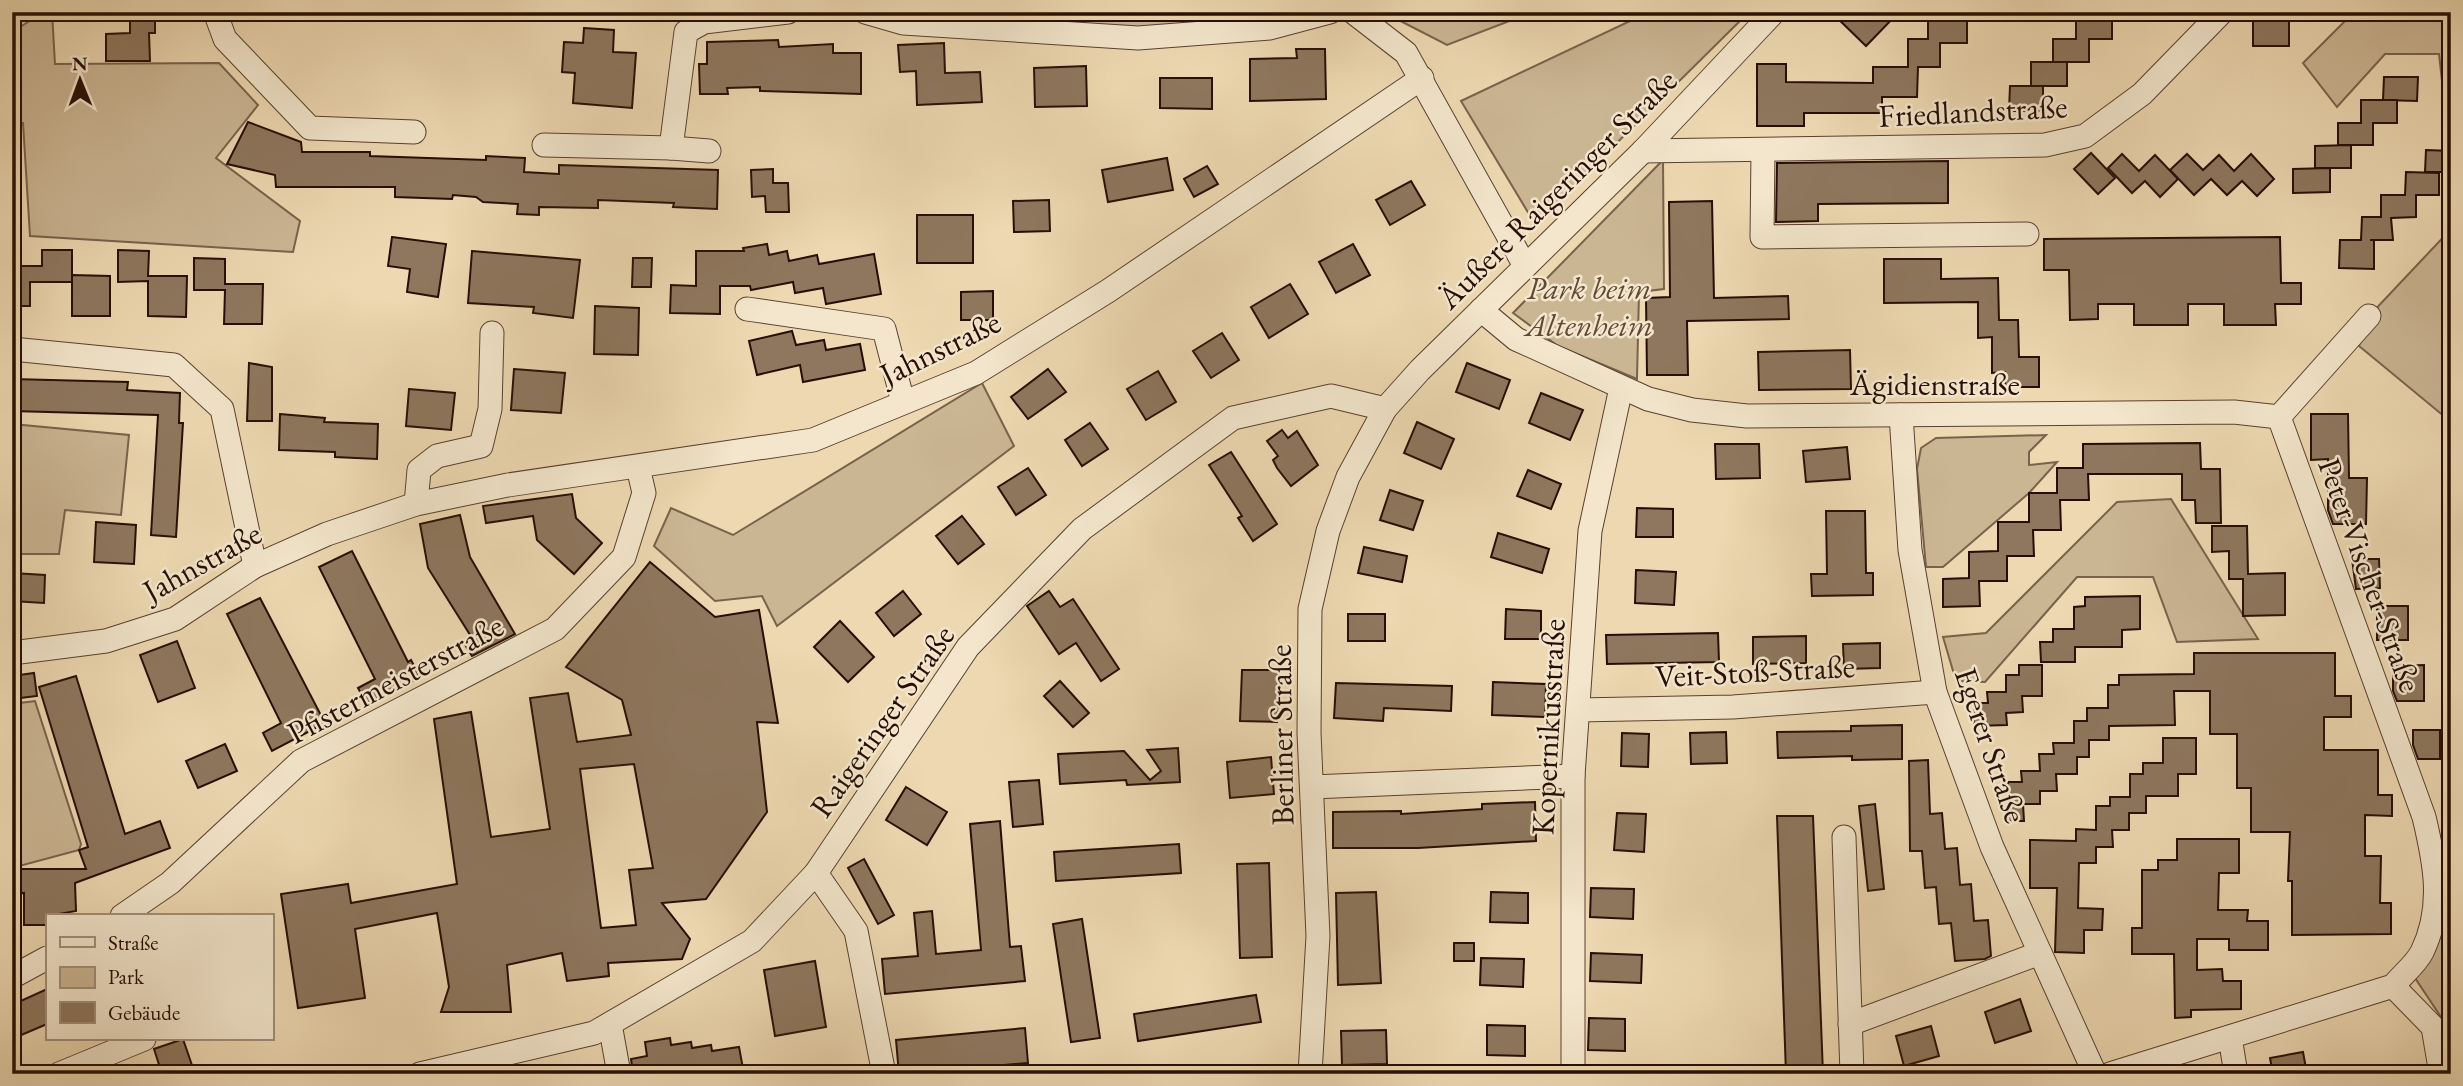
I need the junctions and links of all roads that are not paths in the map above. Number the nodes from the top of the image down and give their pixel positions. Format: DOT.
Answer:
graph roads {
  1 [pos="215,12"];
  2 [pos="788,12"];
  3 [pos="865,12"];
  4 [pos="1330,12"];
  5 [pos="1353,12"];
  6 [pos="1774,12"];
  7 [pos="2222,12"];
  8 [pos="1422,78"];
  9 [pos="414,132"];
  10 [pos="544,145"];
  11 [pos="671,148"];
  12 [pos="1643,150"];
  13 [pos="709,151"];
  14 [pos="1763,151"];
  15 [pos="2027,234"];
  16 [pos="1525,266"];
  17 [pos="747,309"];
  18 [pos="1481,310"];
  19 [pos="2369,316"];
  20 [pos="492,333"];
  21 [pos="12,349"];
  22 [pos="1621,388"];
  23 [pos="903,402"];
  24 [pos="1385,409"];
  25 [pos="1901,415"];
  26 [pos="2279,417"];
  27 [pos="638,467"];
  28 [pos="416,504"];
  29 [pos="255,566"];
  30 [pos="12,653"];
  31 [pos="1935,692"];
  32 [pos="1578,710"];
  33 [pos="1573,776"];
  34 [pos="1312,787"];
  35 [pos="1844,837"];
  36 [pos="816,873"];
  37 [pos="125,914"];
  38 [pos="2040,953"];
  39 [pos="46,959"];
  40 [pos="12,977"];
  41 [pos="2393,986"];
  42 [pos="610,1024"];
  43 [pos="1850,1024"];
  44 [pos="2442,1025"];
  45 [pos="2230,1037"];
  46 [pos="142,1040"];
  47 [pos="96,1066"];
  48 [pos="59,1074"];
  49 [pos="420,1074"];
  50 [pos="619,1074"];
  51 [pos="884,1074"];
  52 [pos="1310,1074"];
  53 [pos="1573,1074"];
  54 [pos="1852,1074"];
  55 [pos="2095,1074"];
  56 [pos="2110,1074"];
  57 [pos="2236,1074"];
  58 [pos="2441,1074"];
  1 -- 9 [label="street"];
  2 -- 11 [label="street"];
  3 -- 4 [label="street"];
  5 -- 8 [label="street"];
  6 -- 12 [label="street, Äußere Raigeringer Straße"];
  7 -- 14 [label="street, Friedlandstraße"];
  8 -- 16 [label="street"];
  8 -- 23 [label="street, Jahnstraße"];
  10 -- 11 [label="street"];
  11 -- 13 [label="street"];
  12 -- 14 [label="street, Friedlandstraße"];
  12 -- 16 [label="street, Äußere Raigeringer Straße"];
  14 -- 15 [label="street"];
  16 -- 18 [label="street, Äußere Raigeringer Straße"];
  17 -- 23 [label="street"];
  18 -- 22 [label="street, Ägidienstraße"];
  18 -- 24 [label="street, Äußere Raigeringer Straße"];
  19 -- 26 [label="street"];
  20 -- 28 [label="street"];
  21 -- 29 [label="street"];
  22 -- 25 [label="street, Ägidienstraße"];
  22 -- 32 [label="street, Kopernikusstraße"];
  23 -- 27 [label="street, Jahnstraße"];
  24 -- 34 [label="street, Berliner Straße"];
  24 -- 36 [label="street, Raigeringer Straße"];
  25 -- 26 [label="street, Ägidienstraße"];
  25 -- 31 [label="street, Egerer Straße"];
  26 -- 41 [label="street, Peter-Vischer-Straße"];
  27 -- 28 [label="street, Jahnstraße"];
  27 -- 37 [label="street, Pfistermeisterstraße"];
  28 -- 29 [label="street, Jahnstraße"];
  29 -- 30 [label="street, Jahnstraße"];
  31 -- 32 [label="street, Veit-Stoß-Straße"];
  31 -- 38 [label="street, Egerer Straße"];
  32 -- 33 [label="street, Kopernikusstraße"];
  33 -- 34 [label="street"];
  33 -- 53 [label="street, Kopernikusstraße"];
  34 -- 52 [label="street, Berliner Straße"];
  35 -- 43 [label="street"];
  36 -- 42 [label="street, Raigeringer Straße"];
  36 -- 51 [label="street"];
  38 -- 43 [label="street"];
  38 -- 55 [label="street, Egerer Straße"];
  39 -- 40 [label="street"];
  41 -- 44 [label="street"];
  41 -- 45 [label="street"];
  42 -- 49 [label="street, Raigeringer Straße"];
  42 -- 50 [label="street"];
  43 -- 54 [label="street"];
  44 -- 58 [label="street"];
  45 -- 56 [label="street"];
  45 -- 57 [label="street"];
  46 -- 47 [label="street"];
  47 -- 48 [label="street"];
}
